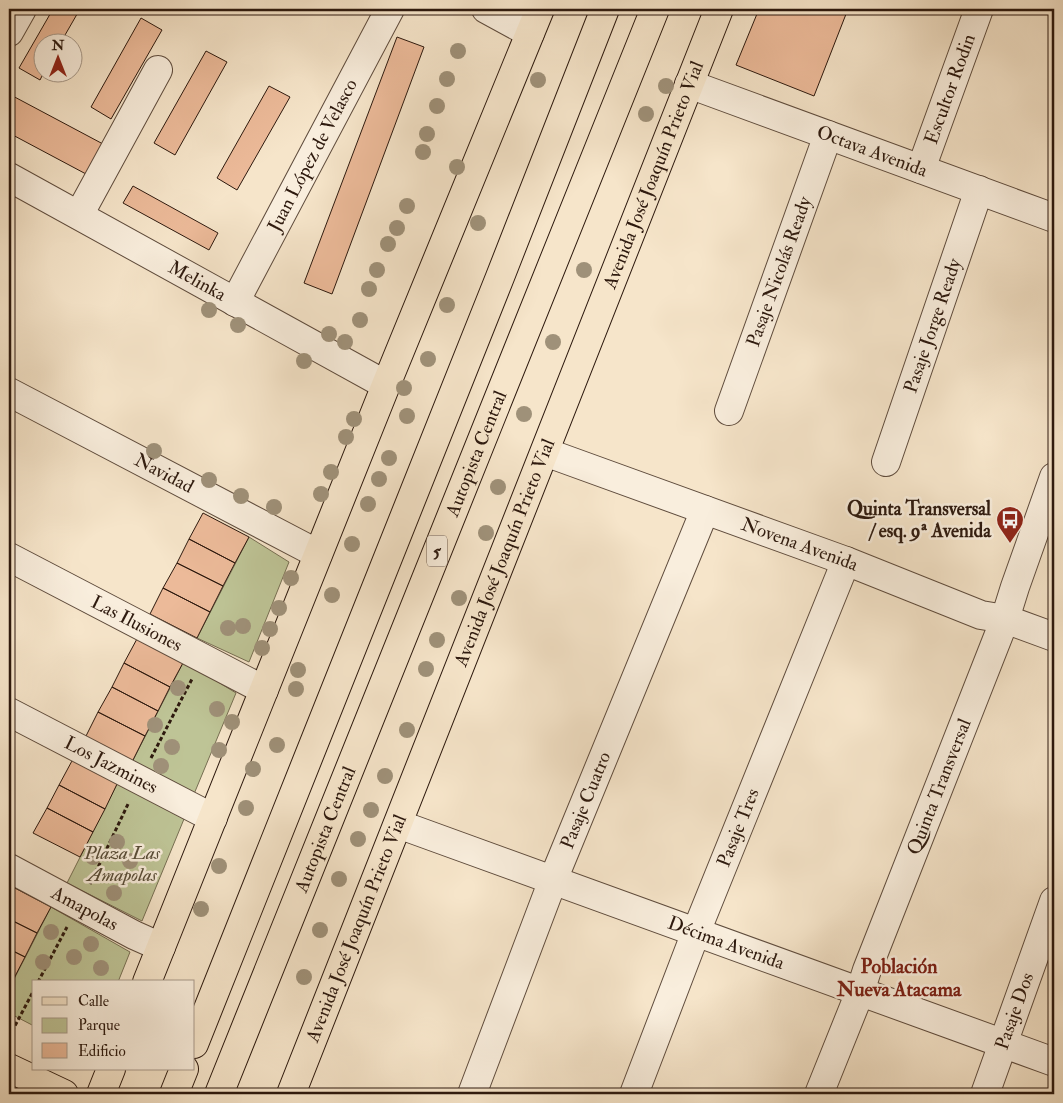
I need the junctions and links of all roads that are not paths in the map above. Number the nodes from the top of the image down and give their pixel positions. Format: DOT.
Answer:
graph roads {
  1 [pos="22,9"];
  2 [pos="390,9"];
  3 [pos="486,9"];
  4 [pos="605,9"];
  5 [pos="655,9"];
  6 [pos="718,9"];
  7 [pos="979,9"];
  8 [pos="535,21"];
  9 [pos="9,32"];
  10 [pos="158,70"];
  11 [pos="690,84"];
  12 [pos="828,135"];
  13 [pos="921,169"];
  14 [pos="9,176"];
  15 [pos="978,190"];
  16 [pos="79,216"];
  17 [pos="1054,218"];
  18 [pos="235,302"];
  19 [pos="386,385"];
  20 [pos="9,392"];
  21 [pos="729,410"];
  22 [pos="545,452"];
  23 [pos="886,462"];
  24 [pos="1054,477"];
  25 [pos="705,510"];
  26 [pos="318,554"];
  27 [pos="9,557"];
  28 [pos="846,561"];
  29 [pos="1005,619"];
  30 [pos="1054,637"];
  31 [pos="264,690"];
  32 [pos="9,712"];
  33 [pos="213,818"];
  34 [pos="398,824"];
  35 [pos="9,868"];
  36 [pos="553,880"];
  37 [pos="1054,901"];
  38 [pos="696,932"];
  39 [pos="161,947"];
  40 [pos="148,980"];
  41 [pos="860,992"];
  42 [pos="195,1041"];
  43 [pos="1003,1043"];
  44 [pos="1054,1062"];
  45 [pos="9,1068"];
  46 [pos="111,1070"];
  47 [pos="184,1070"];
  48 [pos="64,1094"];
  49 [pos="101,1094"];
  50 [pos="174,1094"];
  51 [pos="219,1094"];
  52 [pos="291,1094"];
  53 [pos="472,1094"];
  54 [pos="634,1094"];
  55 [pos="820,1094"];
  56 [pos="985,1094"];
  1 -- 9 [label="street"];
  2 -- 18 [label="street, Juan López de Velasco"];
  3 -- 8 [label="street"];
  4 -- 42 [label="main road, 5"];
  5 -- 51 [label="main road, Autopista Central / 5"];
  6 -- 11 [label="main road, Avenida José Joaquín Prieto Vial"];
  7 -- 13 [label="street, Escultor Rodin"];
  8 -- 19 [label="main road"];
  10 -- 16 [label="street"];
  11 -- 12 [label="street, Octava Avenida"];
  11 -- 22 [label="main road, Avenida José Joaquín Prieto Vial"];
  12 -- 13 [label="street, Octava Avenida"];
  12 -- 21 [label="street, Pasaje Nicolás Ready"];
  13 -- 15 [label="street, Octava Avenida"];
  14 -- 16 [label="street, Melinka"];
  15 -- 17 [label="street, Octava Avenida"];
  15 -- 23 [label="street, Pasaje Jorge Ready"];
  16 -- 18 [label="street, Melinka"];
  18 -- 19 [label="street, Melinka"];
  19 -- 26 [label="main road"];
  20 -- 26 [label="street, Navidad"];
  22 -- 25 [label="street, Novena Avenida"];
  22 -- 34 [label="main road, Avenida José Joaquín Prieto Vial"];
  24 -- 29 [label="street, Quinta Transversal"];
  25 -- 28 [label="street, Novena Avenida"];
  25 -- 36 [label="street, Pasaje Cuatro"];
  26 -- 31 [label="main road"];
  27 -- 31 [label="street, Las Ilusiones"];
  28 -- 29 [label="street, Novena Avenida"];
  28 -- 38 [label="street, Pasaje Tres"];
  29 -- 30 [label="street, Novena Avenida"];
  29 -- 41 [label="street, Quinta Transversal"];
  31 -- 33 [label="main road"];
  32 -- 33 [label="street, Los Jazmines"];
  33 -- 39 [label="main road"];
  34 -- 36 [label="street, Décima Avenida"];
  34 -- 52 [label="main road, Avenida José Joaquín Prieto Vial"];
  35 -- 39 [label="street, Amapolas"];
  36 -- 38 [label="street, Décima Avenida"];
  36 -- 53 [label="street, Pasaje Cuatro"];
  37 -- 43 [label="street, Pasaje Dos"];
  38 -- 41 [label="street, Décima Avenida"];
  38 -- 54 [label="street, Pasaje Tres"];
  39 -- 40 [label="main road"];
  41 -- 43 [label="street, Décima Avenida"];
  41 -- 55 [label="street, Quinta Transversal"];
  43 -- 44 [label="street, Décima Avenida"];
  43 -- 56 [label="street, Pasaje Dos"];
  45 -- 48 [label="main road"];
  46 -- 49 [label="main road"];
  47 -- 50 [label="main road"];
}
